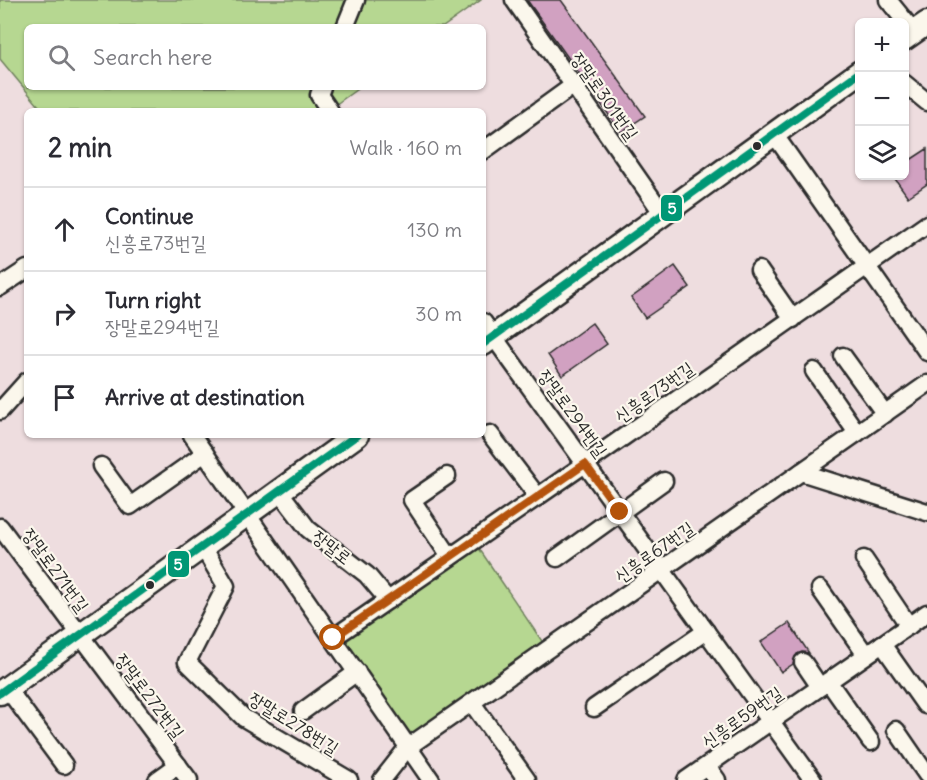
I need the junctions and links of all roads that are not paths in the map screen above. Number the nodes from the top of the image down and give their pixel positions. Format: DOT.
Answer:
graph roads {
  1 [pos="356,0"];
  2 [pos="514,0"];
  3 [pos="888,0"];
  4 [pos="346,24"];
  5 [pos="915,32"];
  6 [pos="855,76"];
  7 [pos="574,85"];
  8 [pos="909,87"];
  9 [pos="321,90"];
  10 [pos="927,102"];
  11 [pos="328,108"];
  12 [pos="774,134"];
  13 [pos="486,149"];
  14 [pos="663,214"];
  15 [pos="927,224"];
  16 [pos="867,267"];
  17 [pos="759,270"];
  18 [pos="24,271"];
  19 [pos="0,287"];
  20 [pos="793,319"];
  21 [pos="486,334"];
  22 [pos="925,344"];
  23 [pos="843,356"];
  24 [pos="814,371"];
  25 [pos="24,384"];
  26 [pos="927,384"];
  27 [pos="0,411"];
  28 [pos="885,414"];
  29 [pos="857,433"];
  30 [pos="490,434"];
  31 [pos="194,438"];
  32 [pos="353,438"];
  33 [pos="205,453"];
  34 [pos="585,464"];
  35 [pos="101,466"];
  36 [pos="801,472"];
  37 [pos="447,476"];
  38 [pos="664,481"];
  39 [pos="279,491"];
  40 [pos="538,497"];
  41 [pos="620,512"];
  42 [pos="927,512"];
  43 [pos="248,514"];
  44 [pos="0,527"];
  45 [pos="202,547"];
  46 [pos="450,557"];
  47 [pos="557,558"];
  48 [pos="864,559"];
  49 [pos="662,571"];
  50 [pos="820,589"];
  51 [pos="388,600"];
  52 [pos="927,613"];
  53 [pos="909,626"];
  54 [pos="706,631"];
  55 [pos="80,635"];
  56 [pos="333,638"];
  57 [pos="882,644"];
  58 [pos="866,655"];
  59 [pos="802,662"];
  60 [pos="357,672"];
  61 [pos="824,684"];
  62 [pos="3,691"];
  63 [pos="472,703"];
  64 [pos="925,705"];
  65 [pos="594,708"];
  66 [pos="303,711"];
  67 [pos="770,721"];
  68 [pos="896,730"];
  69 [pos="872,742"];
  70 [pos="408,747"];
  71 [pos="64,765"];
  72 [pos="178,765"];
  73 [pos="707,766"];
  74 [pos="927,775"];
  75 [pos="158,780"];
  76 [pos="189,780"];
  77 [pos="349,780"];
  78 [pos="382,780"];
  79 [pos="431,780"];
  80 [pos="527,780"];
  81 [pos="686,780"];
  82 [pos="717,780"];
  83 [pos="813,780"];
  1 -- 4 [label="street"];
  2 -- 7 [label="street, 장말로301번길"];
  3 -- 5 [label="street"];
  6 -- 12 [label="street"];
  7 -- 13 [label="street"];
  7 -- 14 [label="street, 장말로301번길"];
  8 -- 10 [label="street"];
  9 -- 11 [label="street"];
  12 -- 14 [label="street"];
  12 -- 16 [label="street"];
  14 -- 21 [label="street"];
  15 -- 16 [label="street, 신흥로73번길"];
  16 -- 20 [label="street, 신흥로73번길"];
  16 -- 22 [label="street"];
  17 -- 20 [label="street"];
  18 -- 19 [label="street"];
  20 -- 34 [label="street, 신흥로73번길"];
  21 -- 34 [label="street, 장말로294번길"];
  23 -- 28 [label="street"];
  24 -- 29 [label="street"];
  25 -- 27 [label="street"];
  26 -- 28 [label="street, 신흥로67번길"];
  28 -- 29 [label="street, 신흥로67번길"];
  29 -- 36 [label="street, 신흥로67번길"];
  30 -- 40 [label="street"];
  31 -- 33 [label="street"];
  32 -- 39 [label="street"];
  33 -- 35 [label="street"];
  33 -- 43 [label="street"];
  34 -- 40 [label="street, 신흥로73번길"];
  34 -- 41 [label="street, 장말로294번길"];
  36 -- 42 [label="street"];
  36 -- 49 [label="street, 신흥로67번길"];
  37 -- 46 [label="street"];
  38 -- 41 [label="street"];
  39 -- 43 [label="street"];
  39 -- 51 [label="street, 장말로"];
  40 -- 46 [label="street, 신흥로73번길"];
  41 -- 47 [label="street"];
  41 -- 49 [label="street, 장말로294번길"];
  43 -- 45 [label="street"];
  43 -- 56 [label="street"];
  44 -- 55 [label="street, 장말로271번길"];
  45 -- 55 [label="street"];
  45 -- 77 [label="street, 장말로278번길"];
  46 -- 51 [label="street, 신흥로73번길"];
  48 -- 53 [label="street"];
  49 -- 54 [label="street, 장말로294번길"];
  49 -- 63 [label="street, 신흥로67번길"];
  50 -- 58 [label="street"];
  51 -- 56 [label="street, 신흥로73번길"];
  52 -- 53 [label="street, 신흥로59번길"];
  53 -- 57 [label="street, 신흥로59번길"];
  54 -- 65 [label="street"];
  54 -- 67 [label="street, 장말로294번길"];
  55 -- 62 [label="street"];
  55 -- 72 [label="street, 장말로272번길"];
  56 -- 60 [label="street"];
  57 -- 58 [label="street, 신흥로59번길"];
  57 -- 64 [label="street"];
  58 -- 61 [label="street, 신흥로59번길"];
  59 -- 61 [label="street"];
  60 -- 66 [label="street"];
  60 -- 70 [label="street"];
  61 -- 67 [label="street, 신흥로59번길"];
  61 -- 69 [label="street"];
  62 -- 71 [label="street"];
  63 -- 70 [label="street, 신흥로67번길"];
  63 -- 80 [label="street"];
  67 -- 73 [label="street, 신흥로59번길"];
  67 -- 83 [label="street, 장말로294번길"];
  68 -- 74 [label="street"];
  70 -- 78 [label="street, 신흥로67번길"];
  70 -- 79 [label="street"];
  72 -- 75 [label="street"];
  72 -- 76 [label="street, 장말로272번길"];
  73 -- 81 [label="street, 신흥로59번길"];
  73 -- 82 [label="street"];
}
